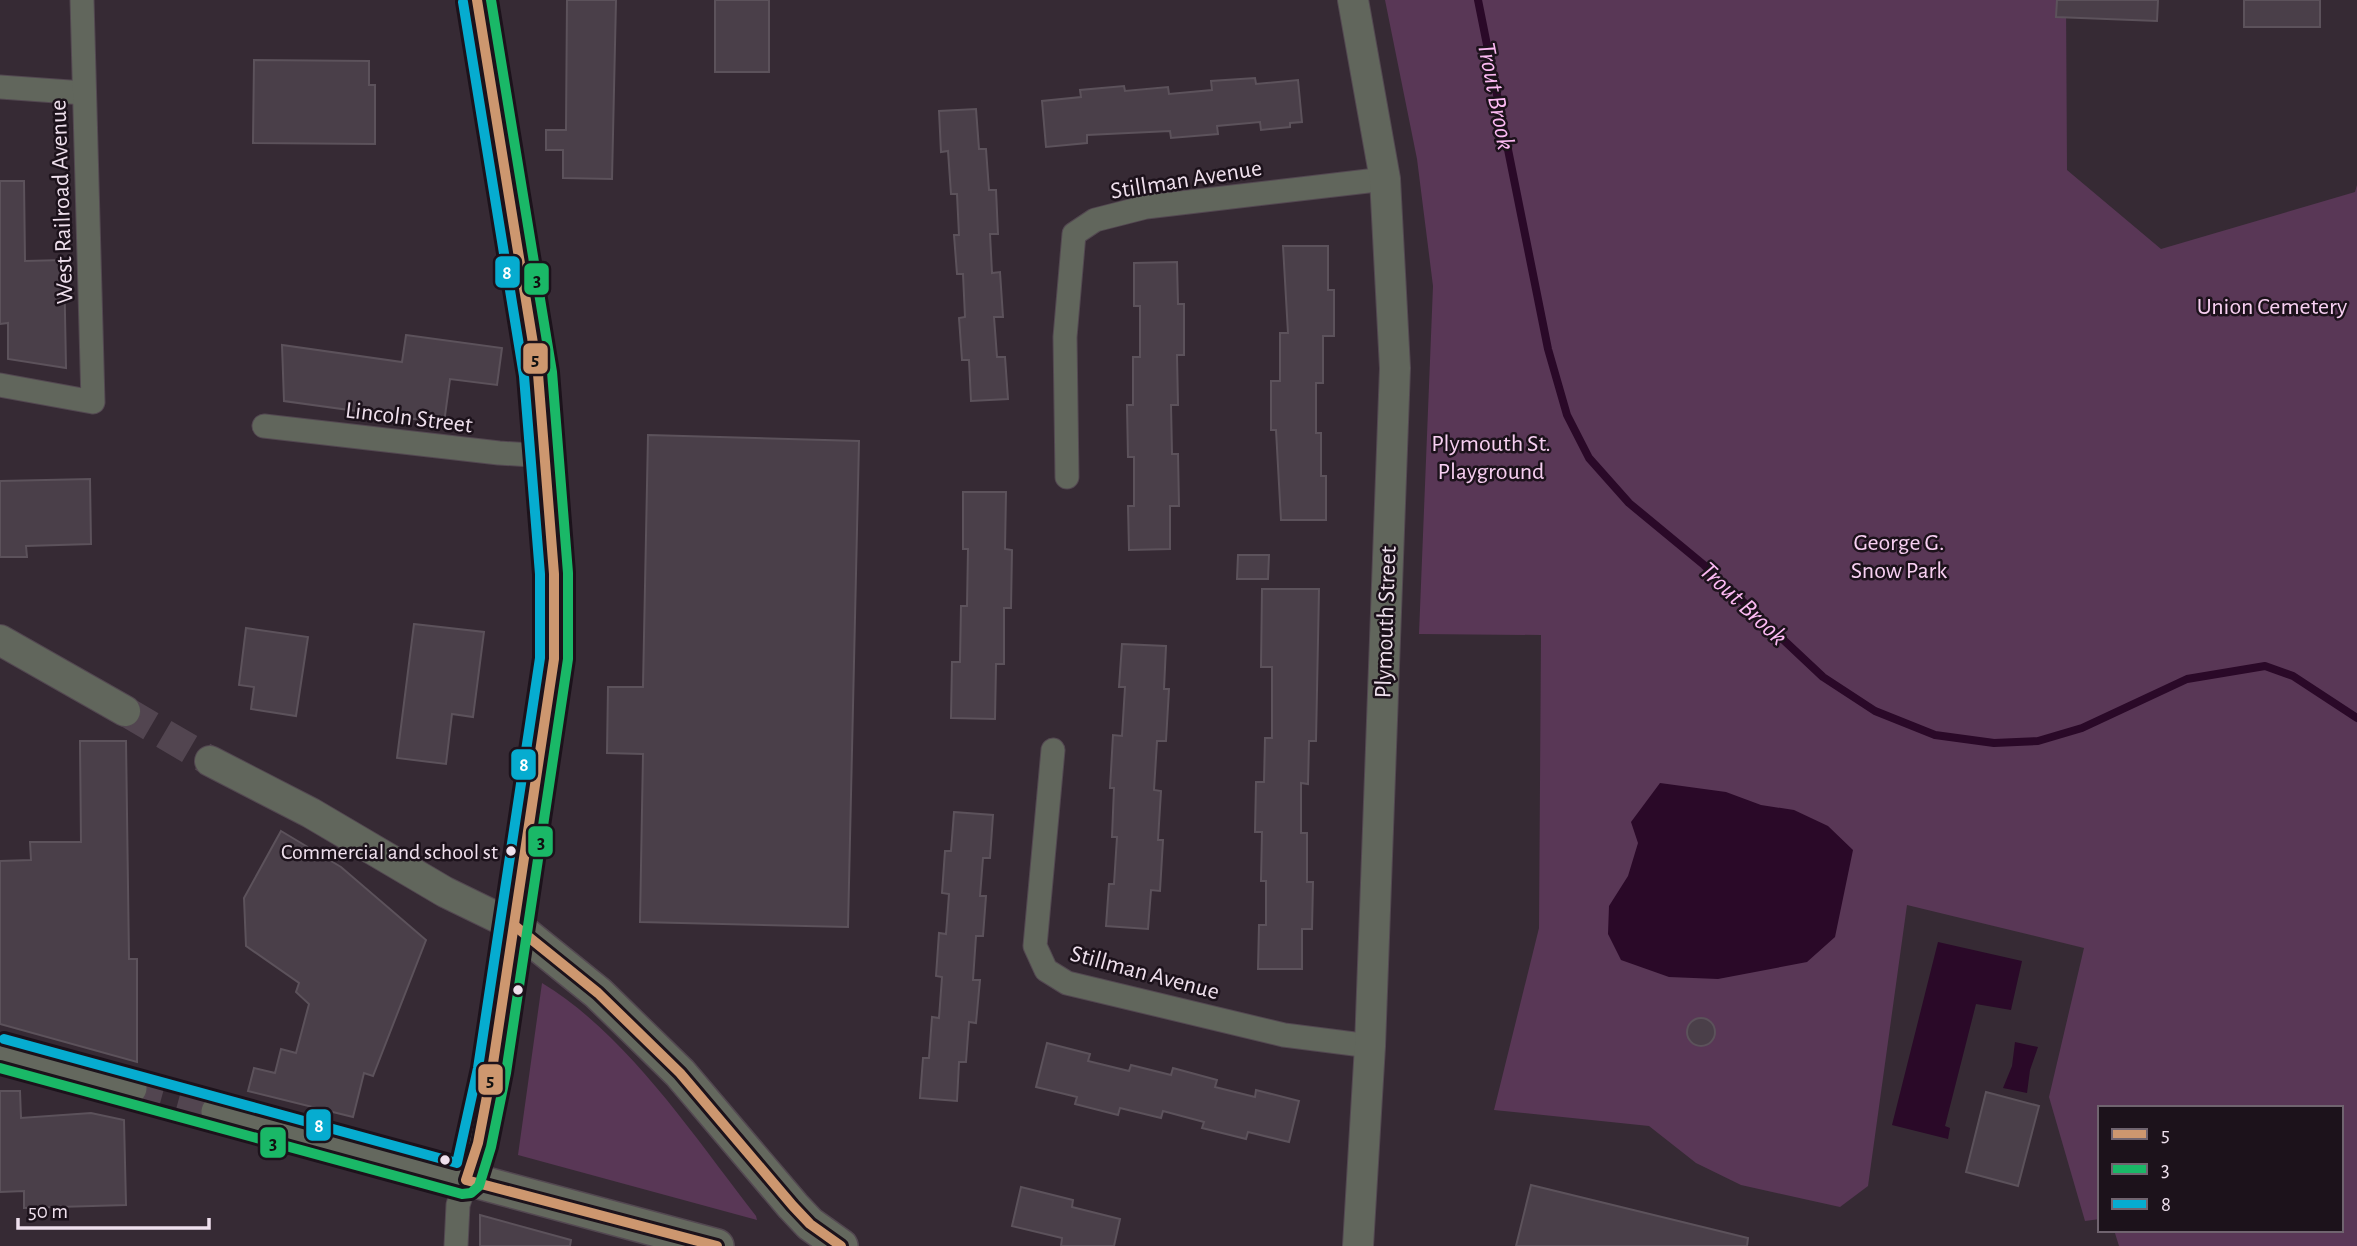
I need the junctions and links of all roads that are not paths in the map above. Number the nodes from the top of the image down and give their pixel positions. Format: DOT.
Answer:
graph roads {
  1 [pos="82,0"];
  2 [pos="477,0"];
  3 [pos="1353,0"];
  4 [pos="0,88"];
  5 [pos="84,93"];
  6 [pos="1385,179"];
  7 [pos="0,385"];
  8 [pos="264,426"];
  9 [pos="547,456"];
  10 [pos="1068,477"];
  11 [pos="0,640"];
  12 [pos="125,711"];
  13 [pos="1053,750"];
  14 [pos="210,761"];
  15 [pos="515,926"];
  16 [pos="1370,1045"];
  17 [pos="0,1053"];
  18 [pos="130,1088"];
  19 [pos="218,1112"];
  20 [pos="466,1180"];
  21 [pos="456,1246"];
  22 [pos="718,1246"];
  23 [pos="841,1246"];
  24 [pos="1358,1246"];
  1 -- 5 [label="street, West Railroad Avenue"];
  2 -- 9 [label="main road"];
  3 -- 6 [label="street, Plymouth Street"];
  4 -- 5 [label="street"];
  5 -- 7 [label="street, West Railroad Avenue"];
  6 -- 10 [label="street, Stillman Avenue"];
  6 -- 16 [label="street, Plymouth Street"];
  8 -- 9 [label="street, Lincoln Street"];
  9 -- 15 [label="main road"];
  11 -- 12 [label="street"];
  13 -- 16 [label="street, Stillman Avenue"];
  14 -- 15 [label="street"];
  15 -- 20 [label="main road"];
  15 -- 23 [label="main road"];
  16 -- 24 [label="street, Plymouth Street"];
  17 -- 18 [label="main road"];
  19 -- 20 [label="main road"];
  20 -- 21 [label="street"];
  20 -- 22 [label="main road"];
}
